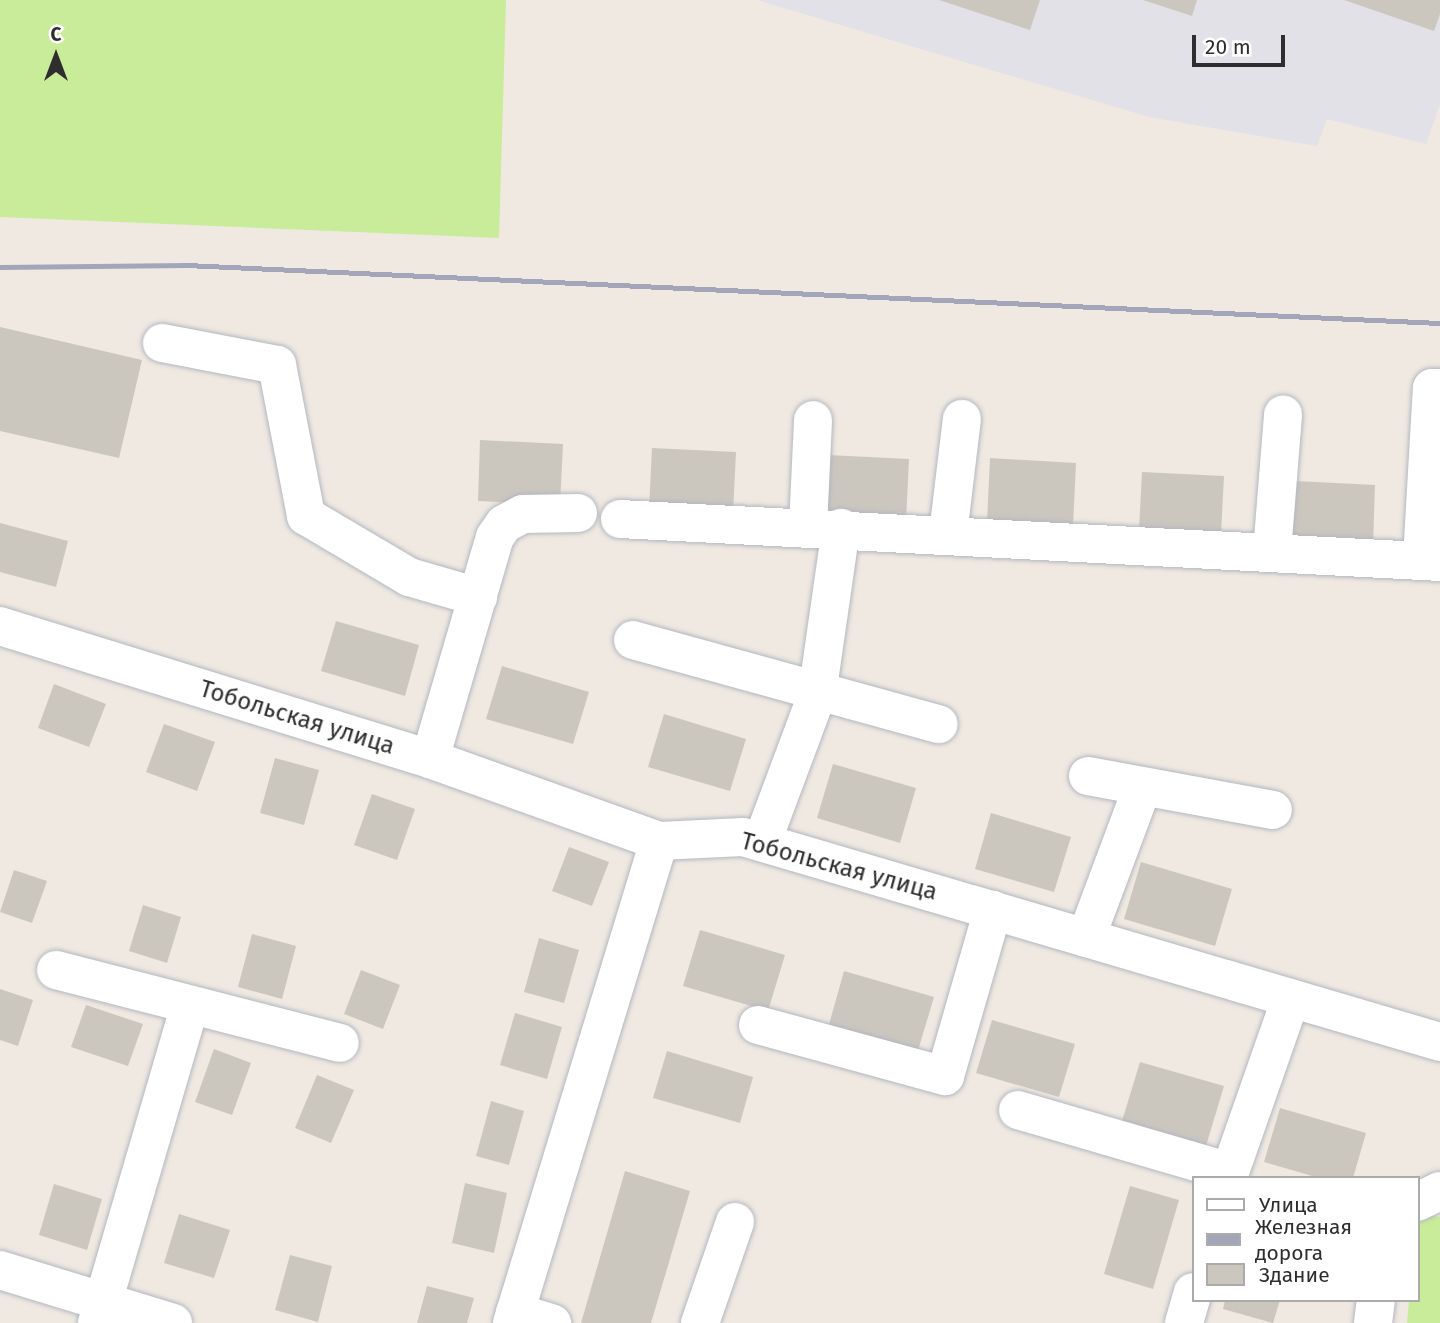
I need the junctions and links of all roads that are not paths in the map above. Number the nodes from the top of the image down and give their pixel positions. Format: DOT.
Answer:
graph roads {
  1 [pos="162,343"];
  2 [pos="1440,388"];
  3 [pos="1283,414"];
  4 [pos="813,419"];
  5 [pos="962,419"];
  6 [pos="578,513"];
  7 [pos="620,519"];
  8 [pos="825,528"];
  9 [pos="948,534"];
  10 [pos="1272,552"];
  11 [pos="1431,561"];
  12 [pos="478,597"];
  13 [pos="0,626"];
  14 [pos="633,640"];
  15 [pos="939,724"];
  16 [pos="430,760"];
  17 [pos="1088,776"];
  18 [pos="1142,789"];
  19 [pos="1273,810"];
  20 [pos="659,841"];
  21 [pos="762,842"];
  22 [pos="993,910"];
  23 [pos="1086,938"];
  24 [pos="55,970"];
  25 [pos="1291,998"];
  26 [pos="190,1005"];
  27 [pos="758,1025"];
  28 [pos="1440,1042"];
  29 [pos="340,1043"];
  30 [pos="1018,1110"];
  31 [pos="1229,1175"];
  32 [pos="1440,1191"];
  33 [pos="1419,1201"];
  34 [pos="735,1222"];
  35 [pos="0,1270"];
  36 [pos="1192,1295"];
  37 [pos="1376,1302"];
  38 [pos="100,1313"];
  39 [pos="514,1318"];
  40 [pos="173,1323"];
  41 [pos="552,1323"];
  42 [pos="700,1323"];
  43 [pos="1184,1323"];
  44 [pos="1373,1323"];
  1 -- 12 [label="street"];
  2 -- 11 [label="street"];
  3 -- 10 [label="street"];
  4 -- 8 [label="street"];
  5 -- 9 [label="street"];
  6 -- 12 [label="street"];
  7 -- 8 [label="street"];
  8 -- 9 [label="street"];
  8 -- 21 [label="street"];
  9 -- 10 [label="street"];
  10 -- 11 [label="street"];
  12 -- 16 [label="street"];
  13 -- 16 [label="street, Тобольская улица"];
  14 -- 15 [label="street"];
  16 -- 20 [label="street, Тобольская улица"];
  17 -- 18 [label="street"];
  18 -- 19 [label="street"];
  18 -- 23 [label="street"];
  20 -- 21 [label="street, Тобольская улица"];
  20 -- 39 [label="street"];
  21 -- 22 [label="street, Тобольская улица"];
  22 -- 23 [label="street, Тобольская улица"];
  22 -- 27 [label="street"];
  23 -- 25 [label="street, Тобольская улица"];
  24 -- 26 [label="street"];
  25 -- 28 [label="street, Тобольская улица"];
  25 -- 31 [label="street"];
  26 -- 29 [label="street"];
  26 -- 38 [label="street"];
  30 -- 31 [label="street"];
  32 -- 33 [label="street"];
  34 -- 42 [label="street"];
  35 -- 38 [label="street"];
  36 -- 43 [label="street"];
  37 -- 44 [label="street"];
  38 -- 40 [label="street"];
  39 -- 41 [label="street"];
}
